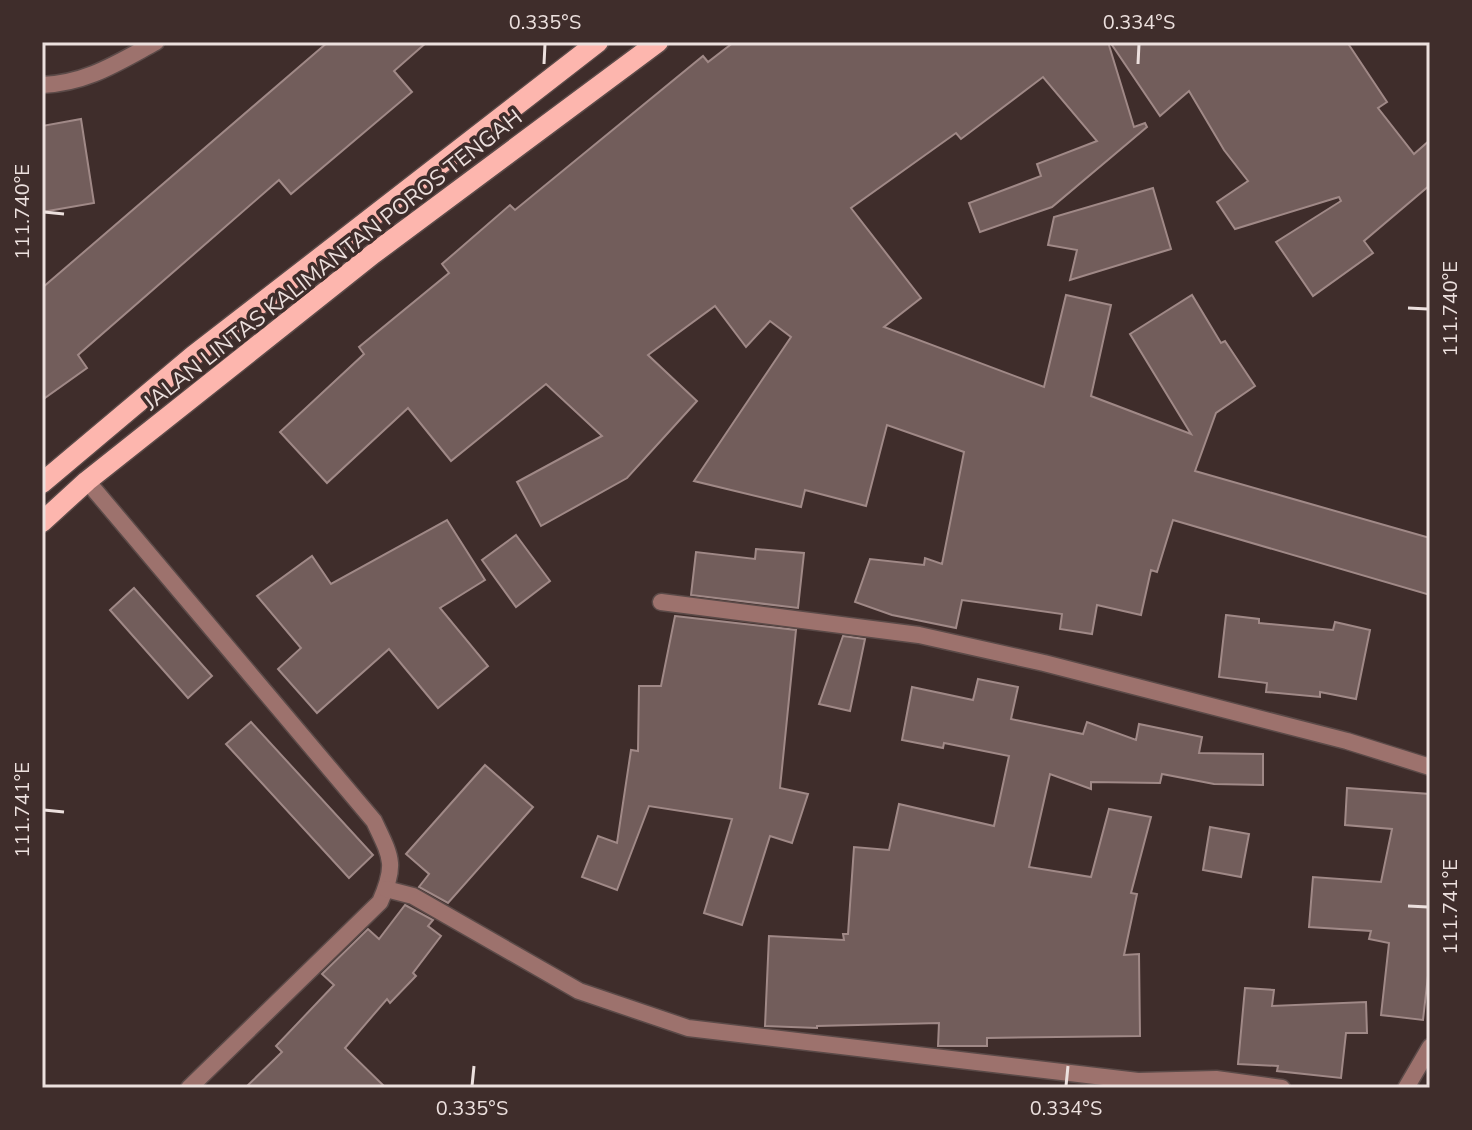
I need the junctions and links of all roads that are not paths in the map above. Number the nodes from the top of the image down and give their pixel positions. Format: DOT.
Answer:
graph roads {
  1 [pos="156,42"];
  2 [pos="598,42"];
  3 [pos="658,42"];
  4 [pos="42,85"];
  5 [pos="87,481"];
  6 [pos="42,483"];
  7 [pos="42,522"];
  8 [pos="661,602"];
  9 [pos="1430,767"];
  10 [pos="386,889"];
  11 [pos="1430,1047"];
  12 [pos="189,1088"];
  13 [pos="1282,1088"];
  14 [pos="1406,1088"];
  1 -- 4 [label="street"];
  2 -- 6 [label="main road, JALAN LINTAS KALIMANTAN POROS TENGAH"];
  3 -- 5 [label="main road, JALAN LINTAS KALIMANTAN POROS TENGAH"];
  5 -- 7 [label="main road, JALAN LINTAS KALIMANTAN POROS TENGAH"];
  5 -- 10 [label="street"];
  8 -- 9 [label="street"];
  10 -- 12 [label="street"];
  10 -- 13 [label="street"];
  11 -- 14 [label="street"];
}
